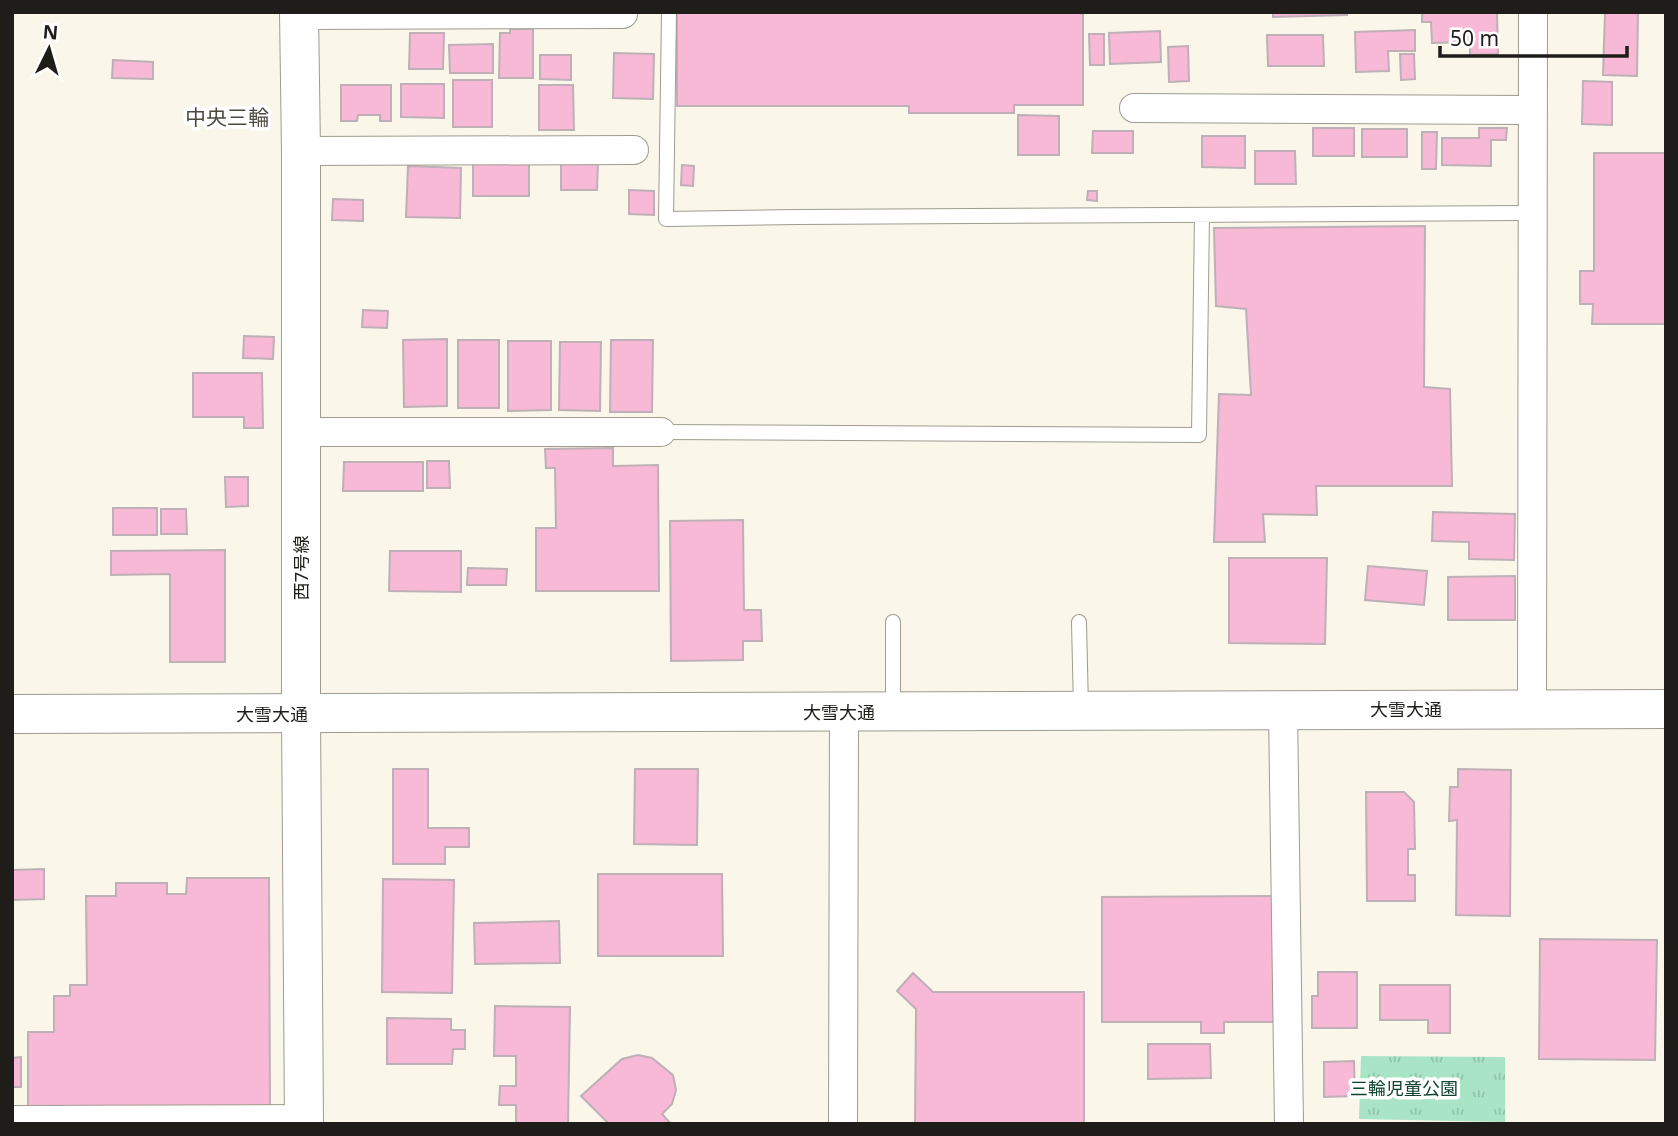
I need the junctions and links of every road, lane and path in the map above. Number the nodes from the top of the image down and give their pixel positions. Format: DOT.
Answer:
graph roads {
  1 [pos="669,12"];
  2 [pos="1533,12"];
  3 [pos="299,14"];
  4 [pos="623,14"];
  5 [pos="1134,108"];
  6 [pos="1532,110"];
  7 [pos="634,150"];
  8 [pos="301,151"];
  9 [pos="1532,213"];
  10 [pos="1202,215"];
  11 [pos="301,432"];
  12 [pos="661,432"];
  13 [pos="893,622"];
  14 [pos="1079,622"];
  15 [pos="1532,709"];
  16 [pos="1666,709"];
  17 [pos="1081,710"];
  18 [pos="1283,710"];
  19 [pos="893,711"];
  20 [pos="844,712"];
  21 [pos="12,714"];
  22 [pos="301,714"];
  23 [pos="12,1120"];
  24 [pos="304,1121"];
  25 [pos="843,1124"];
  26 [pos="1289,1124"];
  1 -- 10 [label="lane"];
  2 -- 6 [label="street"];
  3 -- 4 [label="street"];
  3 -- 8 [label="main road, 西7号線"];
  5 -- 6 [label="street"];
  6 -- 9 [label="street"];
  7 -- 8 [label="street"];
  8 -- 11 [label="main road, 西7号線"];
  9 -- 10 [label="lane"];
  9 -- 15 [label="street"];
  10 -- 12 [label="lane"];
  11 -- 12 [label="street"];
  11 -- 22 [label="main road, 西7号線"];
  13 -- 19 [label="lane"];
  14 -- 17 [label="lane"];
  15 -- 16 [label="main road, 大雪大通"];
  15 -- 18 [label="main road, 大雪大通"];
  17 -- 18 [label="main road, 大雪大通"];
  17 -- 19 [label="main road, 大雪大通"];
  18 -- 26 [label="street"];
  19 -- 20 [label="main road, 大雪大通"];
  20 -- 22 [label="main road, 大雪大通"];
  20 -- 25 [label="street"];
  21 -- 22 [label="main road, 大雪大通"];
  22 -- 24 [label="main road, 西7号線"];
  23 -- 24 [label="street"];
}
